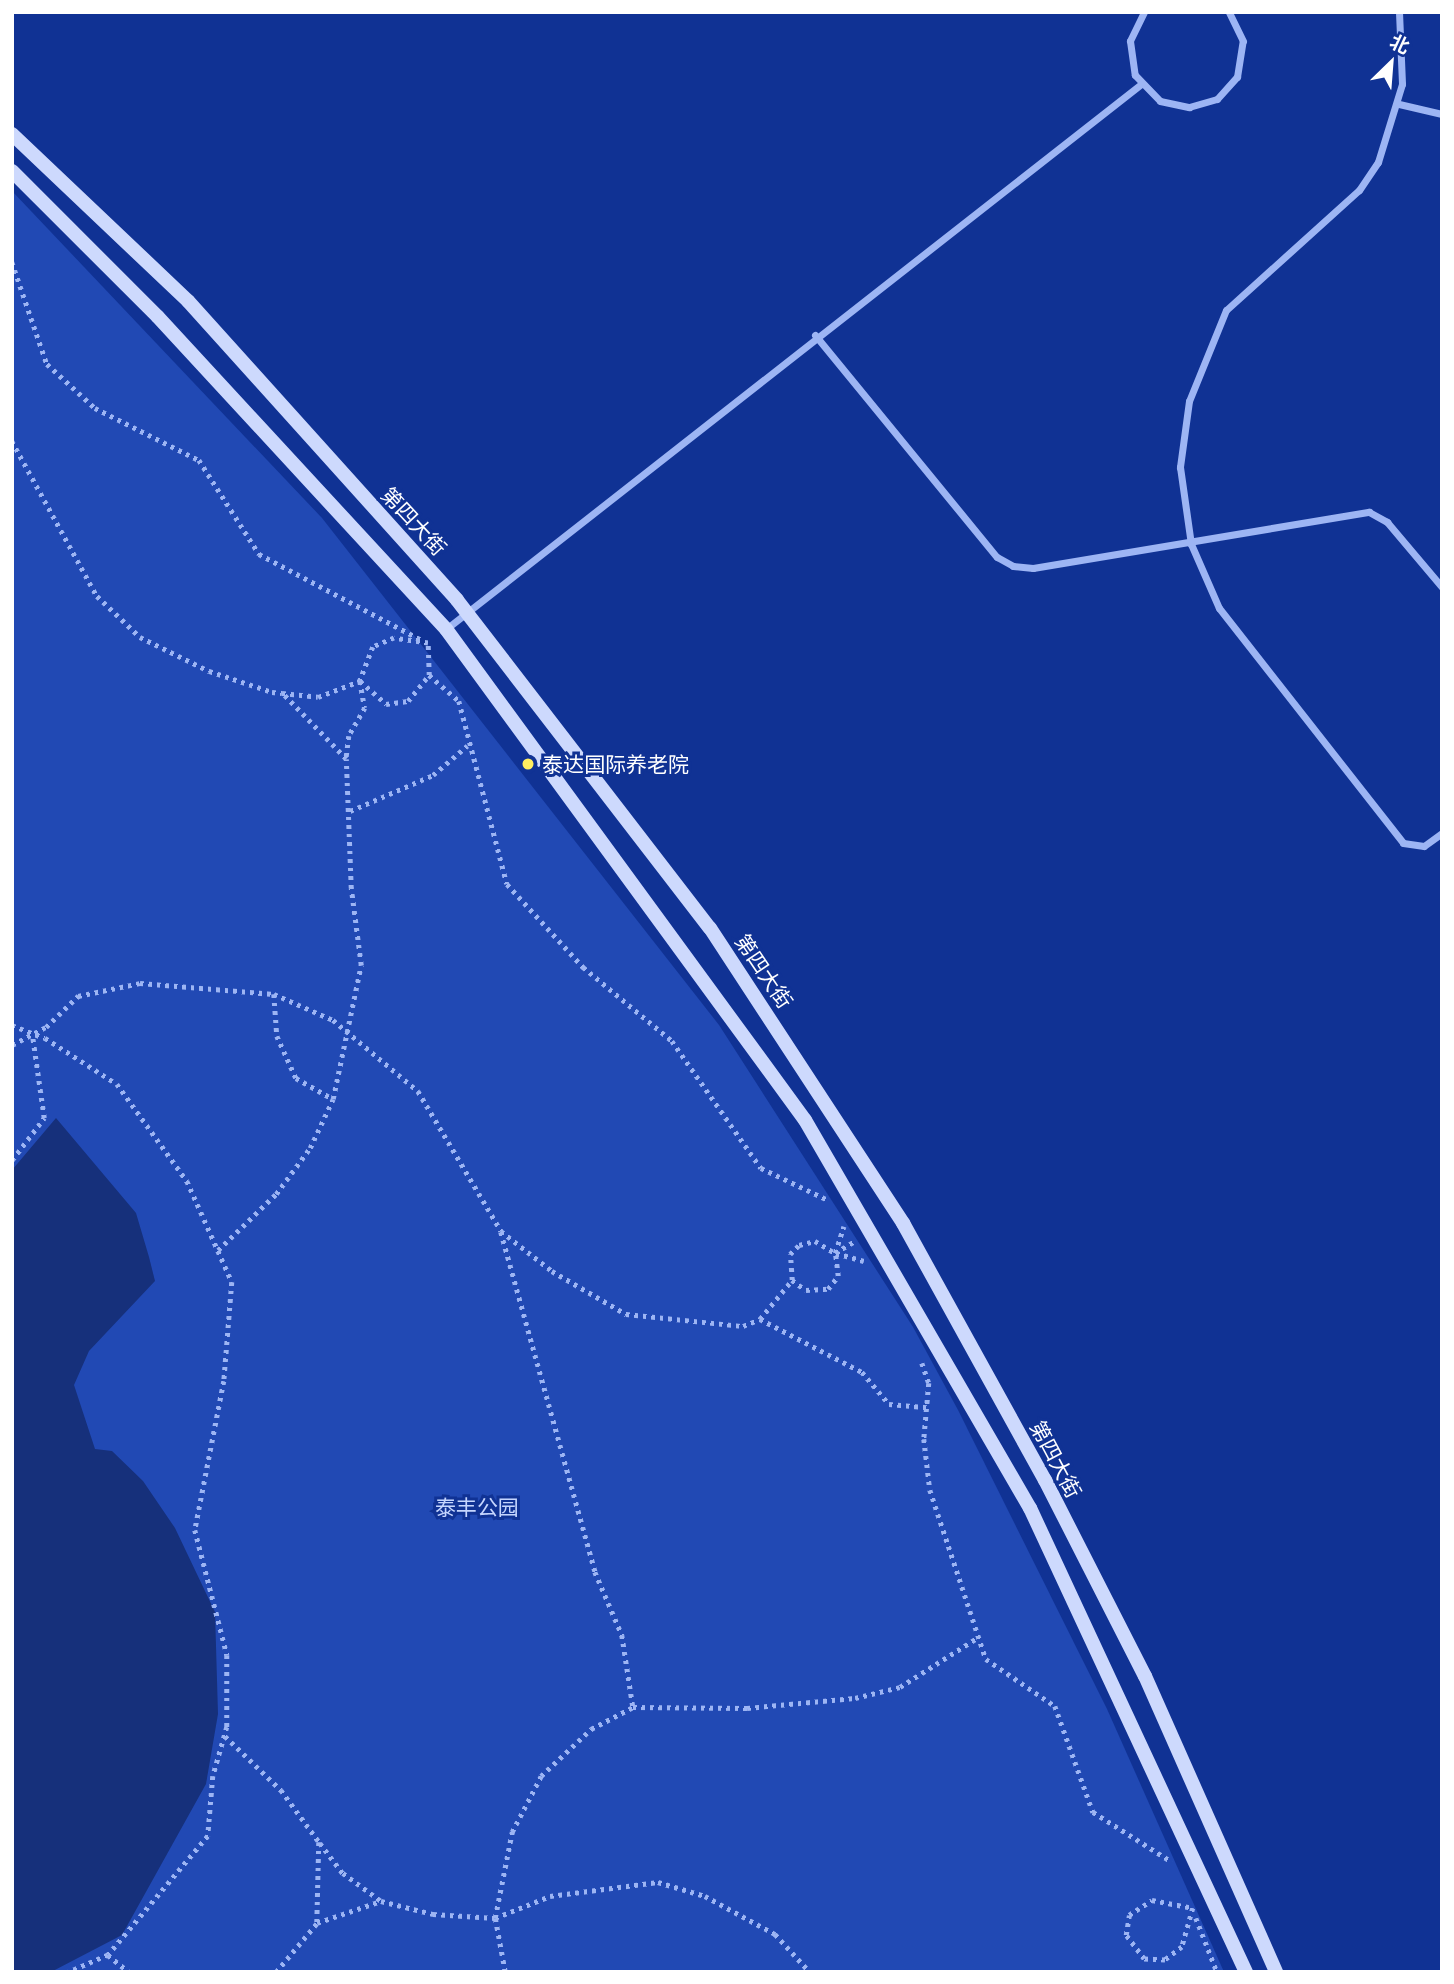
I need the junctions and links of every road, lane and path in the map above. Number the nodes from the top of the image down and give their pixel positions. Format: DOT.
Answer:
graph roads {
  1 [pos="1144,12"];
  2 [pos="1229,12"];
  3 [pos="1399,12"];
  4 [pos="1140,84"];
  5 [pos="1399,104"];
  6 [pos="1442,114"];
  7 [pos="12,134"];
  8 [pos="12,172"];
  9 [pos="12,262"];
  10 [pos="815,335"];
  11 [pos="12,441"];
  12 [pos="1191,544"];
  13 [pos="1442,586"];
  14 [pos="467,612"];
  15 [pos="446,629"];
  16 [pos="428,643"];
  17 [pos="429,675"];
  18 [pos="360,681"];
  19 [pos="282,693"];
  20 [pos="467,746"];
  21 [pos="346,759"];
  22 [pos="350,811"];
  23 [pos="1442,834"];
  24 [pos="274,994"];
  25 [pos="12,1025"];
  26 [pos="32,1034"];
  27 [pos="351,1034"];
  28 [pos="12,1045"];
  29 [pos="333,1099"];
  30 [pos="12,1160"];
  31 [pos="831,1207"];
  32 [pos="838,1217"];
  33 [pos="873,1229"];
  34 [pos="501,1231"];
  35 [pos="218,1251"];
  36 [pos="835,1253"];
  37 [pos="870,1271"];
  38 [pos="792,1280"];
  39 [pos="760,1319"];
  40 [pos="916,1349"];
  41 [pos="927,1407"];
  42 [pos="977,1638"];
  43 [pos="633,1707"];
  44 [pos="224,1735"];
  45 [pos="319,1842"];
  46 [pos="1178,1874"];
  47 [pos="1188,1897"];
  48 [pos="381,1901"];
  49 [pos="1193,1908"];
  50 [pos="495,1918"];
  51 [pos="317,1923"];
  52 [pos="108,1955"];
  53 [pos="69,1972"];
  54 [pos="129,1972"];
  55 [pos="276,1972"];
  56 [pos="505,1972"];
  57 [pos="810,1972"];
  58 [pos="1217,1972"];
  59 [pos="1246,1972"];
  60 [pos="1276,1972"];
  1 -- 4 [label="street"];
  2 -- 4 [label="street"];
  3 -- 5 [label="street"];
  4 -- 10 [label="street"];
  5 -- 6 [label="street"];
  5 -- 12 [label="street"];
  7 -- 14 [label="street, 第四大街"];
  8 -- 15 [label="street"];
  9 -- 16 [label="path"];
  10 -- 12 [label="street"];
  10 -- 14 [label="street"];
  11 -- 19 [label="path"];
  12 -- 13 [label="street"];
  12 -- 23 [label="street"];
  14 -- 15 [label="street"];
  14 -- 60 [label="street, 第四大街"];
  15 -- 16 [label="path"];
  15 -- 33 [label="street"];
  16 -- 17 [label="path"];
  16 -- 18 [label="path"];
  17 -- 18 [label="path"];
  17 -- 20 [label="path"];
  18 -- 19 [label="path"];
  18 -- 21 [label="path"];
  19 -- 21 [label="path"];
  20 -- 22 [label="path"];
  20 -- 31 [label="path"];
  21 -- 22 [label="path"];
  22 -- 27 [label="path"];
  24 -- 26 [label="path"];
  24 -- 27 [label="path"];
  24 -- 29 [label="path"];
  25 -- 26 [label="path"];
  26 -- 28 [label="path"];
  26 -- 30 [label="path"];
  26 -- 35 [label="path"];
  27 -- 29 [label="path"];
  27 -- 34 [label="path"];
  29 -- 35 [label="path"];
  32 -- 36 [label="path"];
  33 -- 36 [label="path"];
  33 -- 59 [label="street"];
  34 -- 39 [label="path"];
  34 -- 43 [label="path"];
  35 -- 44 [label="path"];
  36 -- 37 [label="path"];
  36 -- 38 [label="path"];
  36 -- 38 [label="path"];
  38 -- 39 [label="path"];
  39 -- 41 [label="path"];
  40 -- 41 [label="path"];
  41 -- 42 [label="path"];
  42 -- 43 [label="path"];
  42 -- 46 [label="path"];
  43 -- 50 [label="path"];
  44 -- 45 [label="path"];
  44 -- 52 [label="path"];
  45 -- 48 [label="path"];
  45 -- 51 [label="path"];
  47 -- 49 [label="path"];
  48 -- 50 [label="path"];
  48 -- 51 [label="path"];
  49 -- 49 [label="path"];
  49 -- 58 [label="path"];
  50 -- 56 [label="path"];
  50 -- 57 [label="path"];
  51 -- 55 [label="path"];
  52 -- 53 [label="path"];
  52 -- 54 [label="path"];
}
